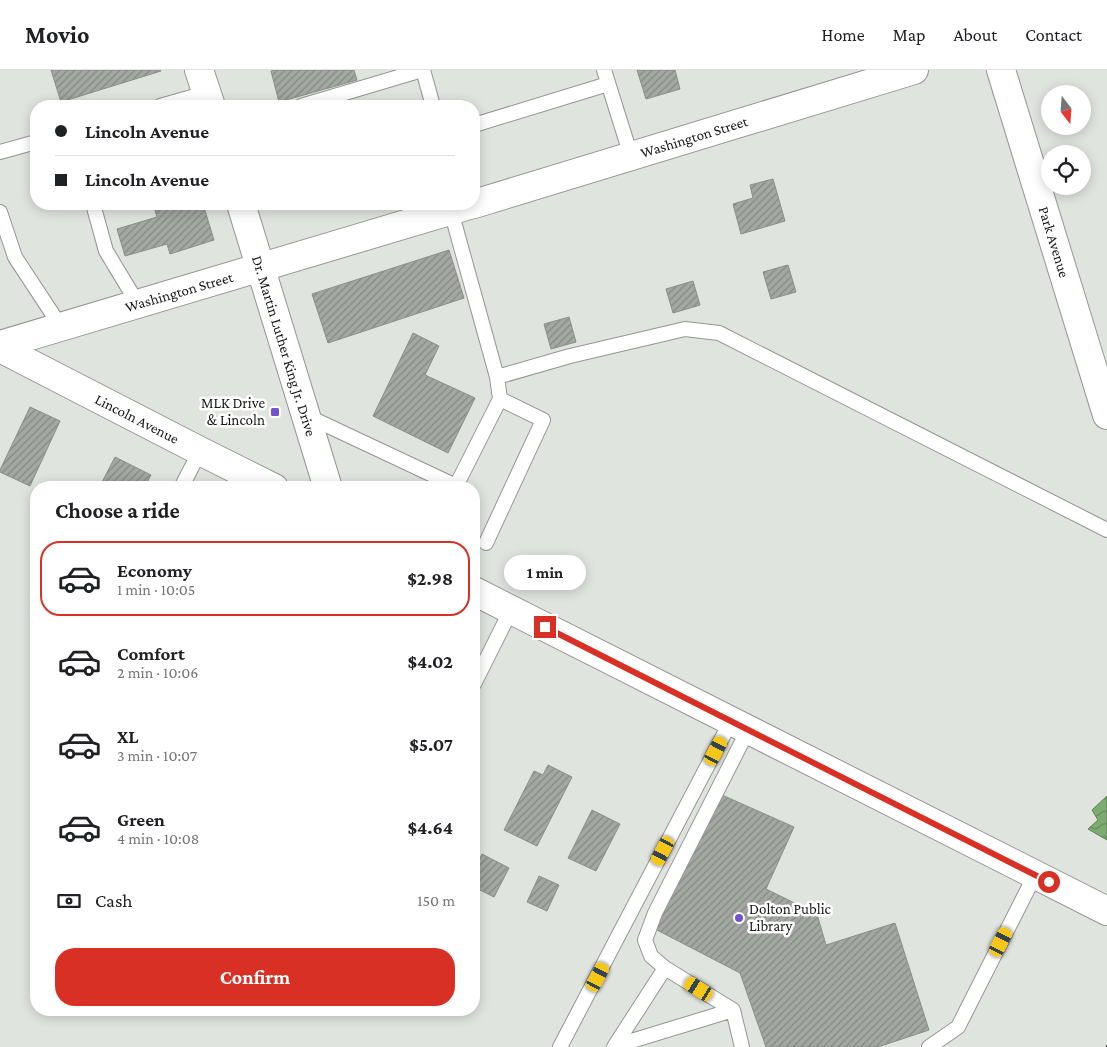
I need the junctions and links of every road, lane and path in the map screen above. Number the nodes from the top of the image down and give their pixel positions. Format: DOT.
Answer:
graph roads {
  1 [pos="423,70"];
  2 [pos="604,70"];
  3 [pos="914,70"];
  4 [pos="1001,70"];
  5 [pos="608,84"];
  6 [pos="205,90"];
  7 [pos="177,100"];
  8 [pos="320,100"];
  9 [pos="430,100"];
  10 [pos="480,123"];
  11 [pos="30,144"];
  12 [pos="0,152"];
  13 [pos="631,156"];
  14 [pos="480,201"];
  15 [pos="95,210"];
  16 [pos="243,210"];
  17 [pos="451,210"];
  18 [pos="465,210"];
  19 [pos="0,212"];
  20 [pos="260,268"];
  21 [pos="138,304"];
  22 [pos="61,327"];
  23 [pos="0,346"];
  24 [pos="497,377"];
  25 [pos="500,399"];
  26 [pos="1107,414"];
  27 [pos="306,416"];
  28 [pos="200,451"];
  29 [pos="184,481"];
  30 [pos="260,481"];
  31 [pos="326,481"];
  32 [pos="443,481"];
  33 [pos="459,481"];
  34 [pos="1107,530"];
  35 [pos="486,544"];
  36 [pos="480,594"];
  37 [pos="511,610"];
  38 [pos="480,672"];
  39 [pos="740,725"];
  40 [pos="1035,875"];
  41 [pos="1107,911"];
  42 [pos="665,968"];
  43 [pos="733,1010"];
  44 [pos="615,1046"];
  45 [pos="560,1047"];
  46 [pos="742,1047"];
  47 [pos="929,1047"];
  1 -- 8 [label="lane"];
  1 -- 9 [label="lane"];
  2 -- 5 [label="lane"];
  3 -- 13 [label="street, Washington Street"];
  4 -- 26 [label="street, Park Avenue"];
  5 -- 10 [label="lane"];
  5 -- 13 [label="lane"];
  6 -- 7 [label="lane"];
  11 -- 12 [label="lane"];
  13 -- 14 [label="street, Washington Street"];
  15 -- 21 [label="lane"];
  16 -- 20 [label="street, Dr. Martin Luther King Jr. Drive"];
  17 -- 20 [label="street, Washington Street"];
  18 -- 24 [label="lane"];
  19 -- 22 [label="lane"];
  20 -- 21 [label="street, Washington Street"];
  20 -- 27 [label="street, Dr. Martin Luther King Jr. Drive"];
  21 -- 22 [label="street, Washington Street"];
  22 -- 23 [label="street, Washington Street"];
  23 -- 28 [label="street, Lincoln Avenue"];
  24 -- 25 [label="lane"];
  24 -- 34 [label="lane"];
  25 -- 33 [label="lane"];
  25 -- 35 [label="lane"];
  27 -- 31 [label="street, Dr. Martin Luther King Jr. Drive"];
  27 -- 32 [label="lane"];
  28 -- 29 [label="lane"];
  28 -- 30 [label="street, Lincoln Avenue"];
  36 -- 37 [label="street"];
  37 -- 38 [label="lane"];
  37 -- 39 [label="street"];
  39 -- 40 [label="street"];
  39 -- 42 [label="lane"];
  39 -- 45 [label="lane"];
  40 -- 41 [label="street"];
  40 -- 47 [label="lane"];
  42 -- 43 [label="lane"];
  42 -- 44 [label="lane"];
  43 -- 44 [label="lane"];
  43 -- 46 [label="lane"];
}
